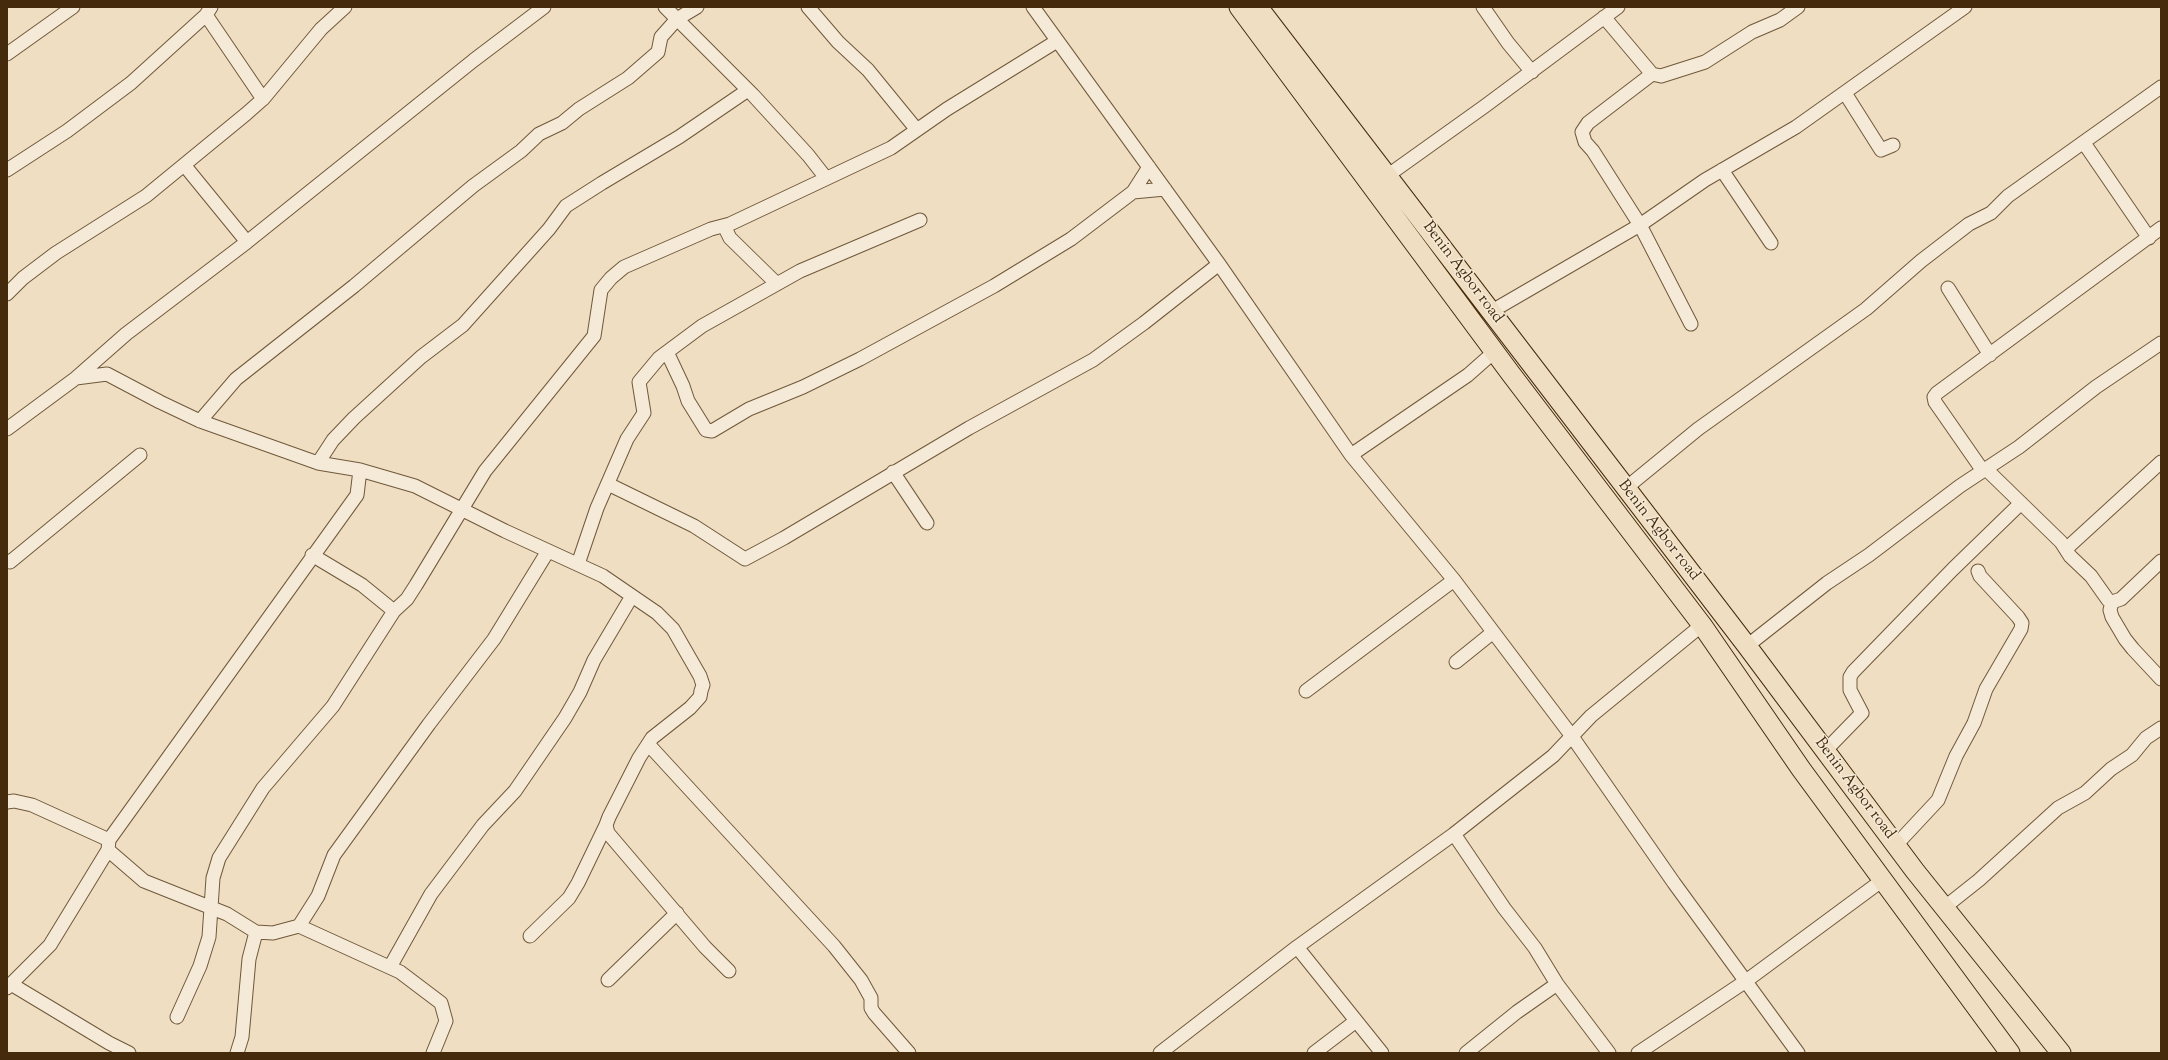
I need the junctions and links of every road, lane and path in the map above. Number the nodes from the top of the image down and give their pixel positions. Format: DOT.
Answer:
graph roads {
  1 [pos="73,7"];
  2 [pos="345,7"];
  3 [pos="544,7"];
  4 [pos="665,7"];
  5 [pos="697,7"];
  6 [pos="808,7"];
  7 [pos="1033,7"];
  8 [pos="1239,7"];
  9 [pos="1258,7"];
  10 [pos="1483,7"];
  11 [pos="1798,7"];
  12 [pos="1965,7"];
  13 [pos="208,11"];
  14 [pos="1611,11"];
  15 [pos="677,19"];
  16 [pos="1057,41"];
  17 [pos="7,54"];
  18 [pos="1532,72"];
  19 [pos="1652,74"];
  20 [pos="2161,86"];
  21 [pos="748,90"];
  22 [pos="1845,93"];
  23 [pos="263,99"];
  24 [pos="917,130"];
  25 [pos="2084,143"];
  26 [pos="1893,144"];
  27 [pos="185,166"];
  28 [pos="1149,167"];
  29 [pos="7,170"];
  30 [pos="1722,170"];
  31 [pos="1387,176"];
  32 [pos="826,178"];
  33 [pos="1165,189"];
  34 [pos="1133,192"];
  35 [pos="920,220"];
  36 [pos="1640,225"];
  37 [pos="724,226"];
  38 [pos="2161,228"];
  39 [pos="2149,238"];
  40 [pos="247,242"];
  41 [pos="1771,243"];
  42 [pos="1219,264"];
  43 [pos="777,284"];
  44 [pos="1948,288"];
  45 [pos="7,294"];
  46 [pos="1492,311"];
  47 [pos="1691,324"];
  48 [pos="2161,344"];
  49 [pos="667,352"];
  50 [pos="1494,352"];
  51 [pos="101,355"];
  52 [pos="1990,355"];
  53 [pos="107,374"];
  54 [pos="76,378"];
  55 [pos="200,421"];
  56 [pos="7,429"];
  57 [pos="140,455"];
  58 [pos="1351,455"];
  59 [pos="2161,462"];
  60 [pos="318,463"];
  61 [pos="360,470"];
  62 [pos="1985,470"];
  63 [pos="893,472"];
  64 [pos="608,484"];
  65 [pos="1626,488"];
  66 [pos="2021,503"];
  67 [pos="463,509"];
  68 [pos="927,523"];
  69 [pos="2066,549"];
  70 [pos="548,551"];
  71 [pos="312,555"];
  72 [pos="2161,561"];
  73 [pos="7,562"];
  74 [pos="578,564"];
  75 [pos="1978,571"];
  76 [pos="1454,580"];
  77 [pos="632,596"];
  78 [pos="2112,602"];
  79 [pos="394,611"];
  80 [pos="1702,626"];
  81 [pos="1492,633"];
  82 [pos="1747,646"];
  83 [pos="1456,662"];
  84 [pos="2161,679"];
  85 [pos="1306,691"];
  86 [pos="2161,728"];
  87 [pos="1571,735"];
  88 [pos="648,744"];
  89 [pos="1825,752"];
  90 [pos="7,802"];
  91 [pos="606,825"];
  92 [pos="1454,834"];
  93 [pos="109,845"];
  94 [pos="1896,845"];
  95 [pos="1884,879"];
  96 [pos="211,907"];
  97 [pos="1945,908"];
  98 [pos="676,913"];
  99 [pos="299,926"];
  100 [pos="256,932"];
  101 [pos="530,936"];
  102 [pos="1298,947"];
  103 [pos="390,967"];
  104 [pos="729,971"];
  105 [pos="608,980"];
  106 [pos="1746,981"];
  107 [pos="1557,984"];
  108 [pos="9,986"];
  109 [pos="177,1017"];
  110 [pos="1356,1021"];
  111 [pos="129,1053"];
  112 [pos="238,1053"];
  113 [pos="433,1053"];
  114 [pos="909,1053"];
  115 [pos="1160,1053"];
  116 [pos="1314,1053"];
  117 [pos="1382,1053"];
  118 [pos="1466,1053"];
  119 [pos="1609,1053"];
  120 [pos="1638,1053"];
  121 [pos="1798,1053"];
  122 [pos="2010,1053"];
  123 [pos="2061,1053"];
  1 -- 17 [label="street"];
  2 -- 23 [label="street"];
  3 -- 40 [label="street"];
  4 -- 15 [label="street"];
  5 -- 15 [label="street"];
  6 -- 24 [label="street"];
  7 -- 16 [label="street"];
  8 -- 50 [label="highway, Benin Agbor road"];
  9 -- 31 [label="highway, Benin Agbor road"];
  10 -- 18 [label="street"];
  11 -- 19 [label="street"];
  12 -- 22 [label="street"];
  13 -- 23 [label="street"];
  13 -- 29 [label="street"];
  14 -- 18 [label="street"];
  14 -- 19 [label="street"];
  15 -- 21 [label="street"];
  15 -- 55 [label="street"];
  16 -- 24 [label="street"];
  16 -- 28 [label="street"];
  18 -- 31 [label="street"];
  19 -- 36 [label="street"];
  20 -- 25 [label="street"];
  21 -- 32 [label="street"];
  21 -- 60 [label="street"];
  22 -- 26 [label="street"];
  22 -- 30 [label="street"];
  23 -- 27 [label="street"];
  24 -- 32 [label="street"];
  25 -- 39 [label="street"];
  25 -- 65 [label="street"];
  27 -- 40 [label="street"];
  27 -- 45 [label="street"];
  28 -- 33 [label="street"];
  28 -- 34 [label="street"];
  30 -- 36 [label="street"];
  30 -- 41 [label="street"];
  31 -- 46 [label="highway, Benin Agbor road"];
  32 -- 37 [label="street"];
  33 -- 34 [label="street"];
  33 -- 42 [label="street"];
  34 -- 49 [label="street"];
  35 -- 43 [label="street"];
  36 -- 46 [label="street"];
  36 -- 47 [label="street"];
  37 -- 43 [label="street"];
  37 -- 67 [label="street"];
  38 -- 39 [label="street"];
  39 -- 52 [label="street"];
  40 -- 51 [label="street"];
  42 -- 58 [label="street"];
  42 -- 63 [label="street"];
  43 -- 49 [label="street"];
  44 -- 52 [label="street"];
  46 -- 65 [label="highway, Benin Agbor road"];
  48 -- 62 [label="street"];
  49 -- 64 [label="street"];
  50 -- 58 [label="street"];
  50 -- 80 [label="highway, Benin Agbor road"];
  51 -- 53 [label="street"];
  51 -- 54 [label="street"];
  52 -- 62 [label="street"];
  53 -- 54 [label="street"];
  53 -- 55 [label="street"];
  54 -- 56 [label="street"];
  55 -- 60 [label="street"];
  57 -- 73 [label="street"];
  58 -- 76 [label="street"];
  59 -- 69 [label="street"];
  60 -- 61 [label="street"];
  61 -- 67 [label="street"];
  61 -- 71 [label="street"];
  62 -- 66 [label="street"];
  62 -- 82 [label="street"];
  63 -- 64 [label="street"];
  63 -- 68 [label="street"];
  64 -- 74 [label="street"];
  65 -- 82 [label="highway, Benin Agbor road"];
  66 -- 69 [label="street"];
  66 -- 89 [label="street"];
  67 -- 70 [label="street"];
  67 -- 79 [label="street"];
  69 -- 78 [label="street"];
  70 -- 74 [label="street"];
  70 -- 99 [label="street"];
  71 -- 79 [label="street"];
  71 -- 93 [label="street"];
  72 -- 78 [label="street"];
  74 -- 77 [label="street"];
  75 -- 94 [label="street"];
  76 -- 81 [label="street"];
  76 -- 85 [label="street"];
  77 -- 88 [label="street"];
  77 -- 103 [label="street"];
  78 -- 84 [label="street"];
  79 -- 96 [label="street"];
  80 -- 87 [label="street"];
  80 -- 95 [label="highway, Benin Agbor road"];
  81 -- 83 [label="street"];
  81 -- 87 [label="street"];
  82 -- 89 [label="highway, Benin Agbor road"];
  86 -- 97 [label="street"];
  87 -- 92 [label="street"];
  87 -- 106 [label="street"];
  88 -- 91 [label="street"];
  88 -- 114 [label="street"];
  89 -- 94 [label="highway, Benin Agbor road"];
  90 -- 93 [label="street"];
  91 -- 98 [label="street"];
  91 -- 101 [label="street"];
  92 -- 102 [label="street"];
  92 -- 107 [label="street"];
  93 -- 96 [label="street"];
  93 -- 108 [label="street"];
  94 -- 97 [label="highway, Benin Agbor road"];
  95 -- 106 [label="street"];
  95 -- 122 [label="highway, Benin Agbor road"];
  96 -- 100 [label="street"];
  96 -- 109 [label="street"];
  97 -- 123 [label="highway, Benin Agbor road"];
  98 -- 104 [label="street"];
  98 -- 105 [label="street"];
  99 -- 100 [label="street"];
  99 -- 103 [label="street"];
  100 -- 112 [label="street"];
  102 -- 110 [label="street"];
  102 -- 115 [label="street"];
  103 -- 113 [label="street"];
  106 -- 120 [label="street"];
  106 -- 121 [label="street"];
  107 -- 118 [label="street"];
  107 -- 119 [label="street"];
  108 -- 111 [label="street"];
  110 -- 116 [label="street"];
  110 -- 117 [label="street"];
}
